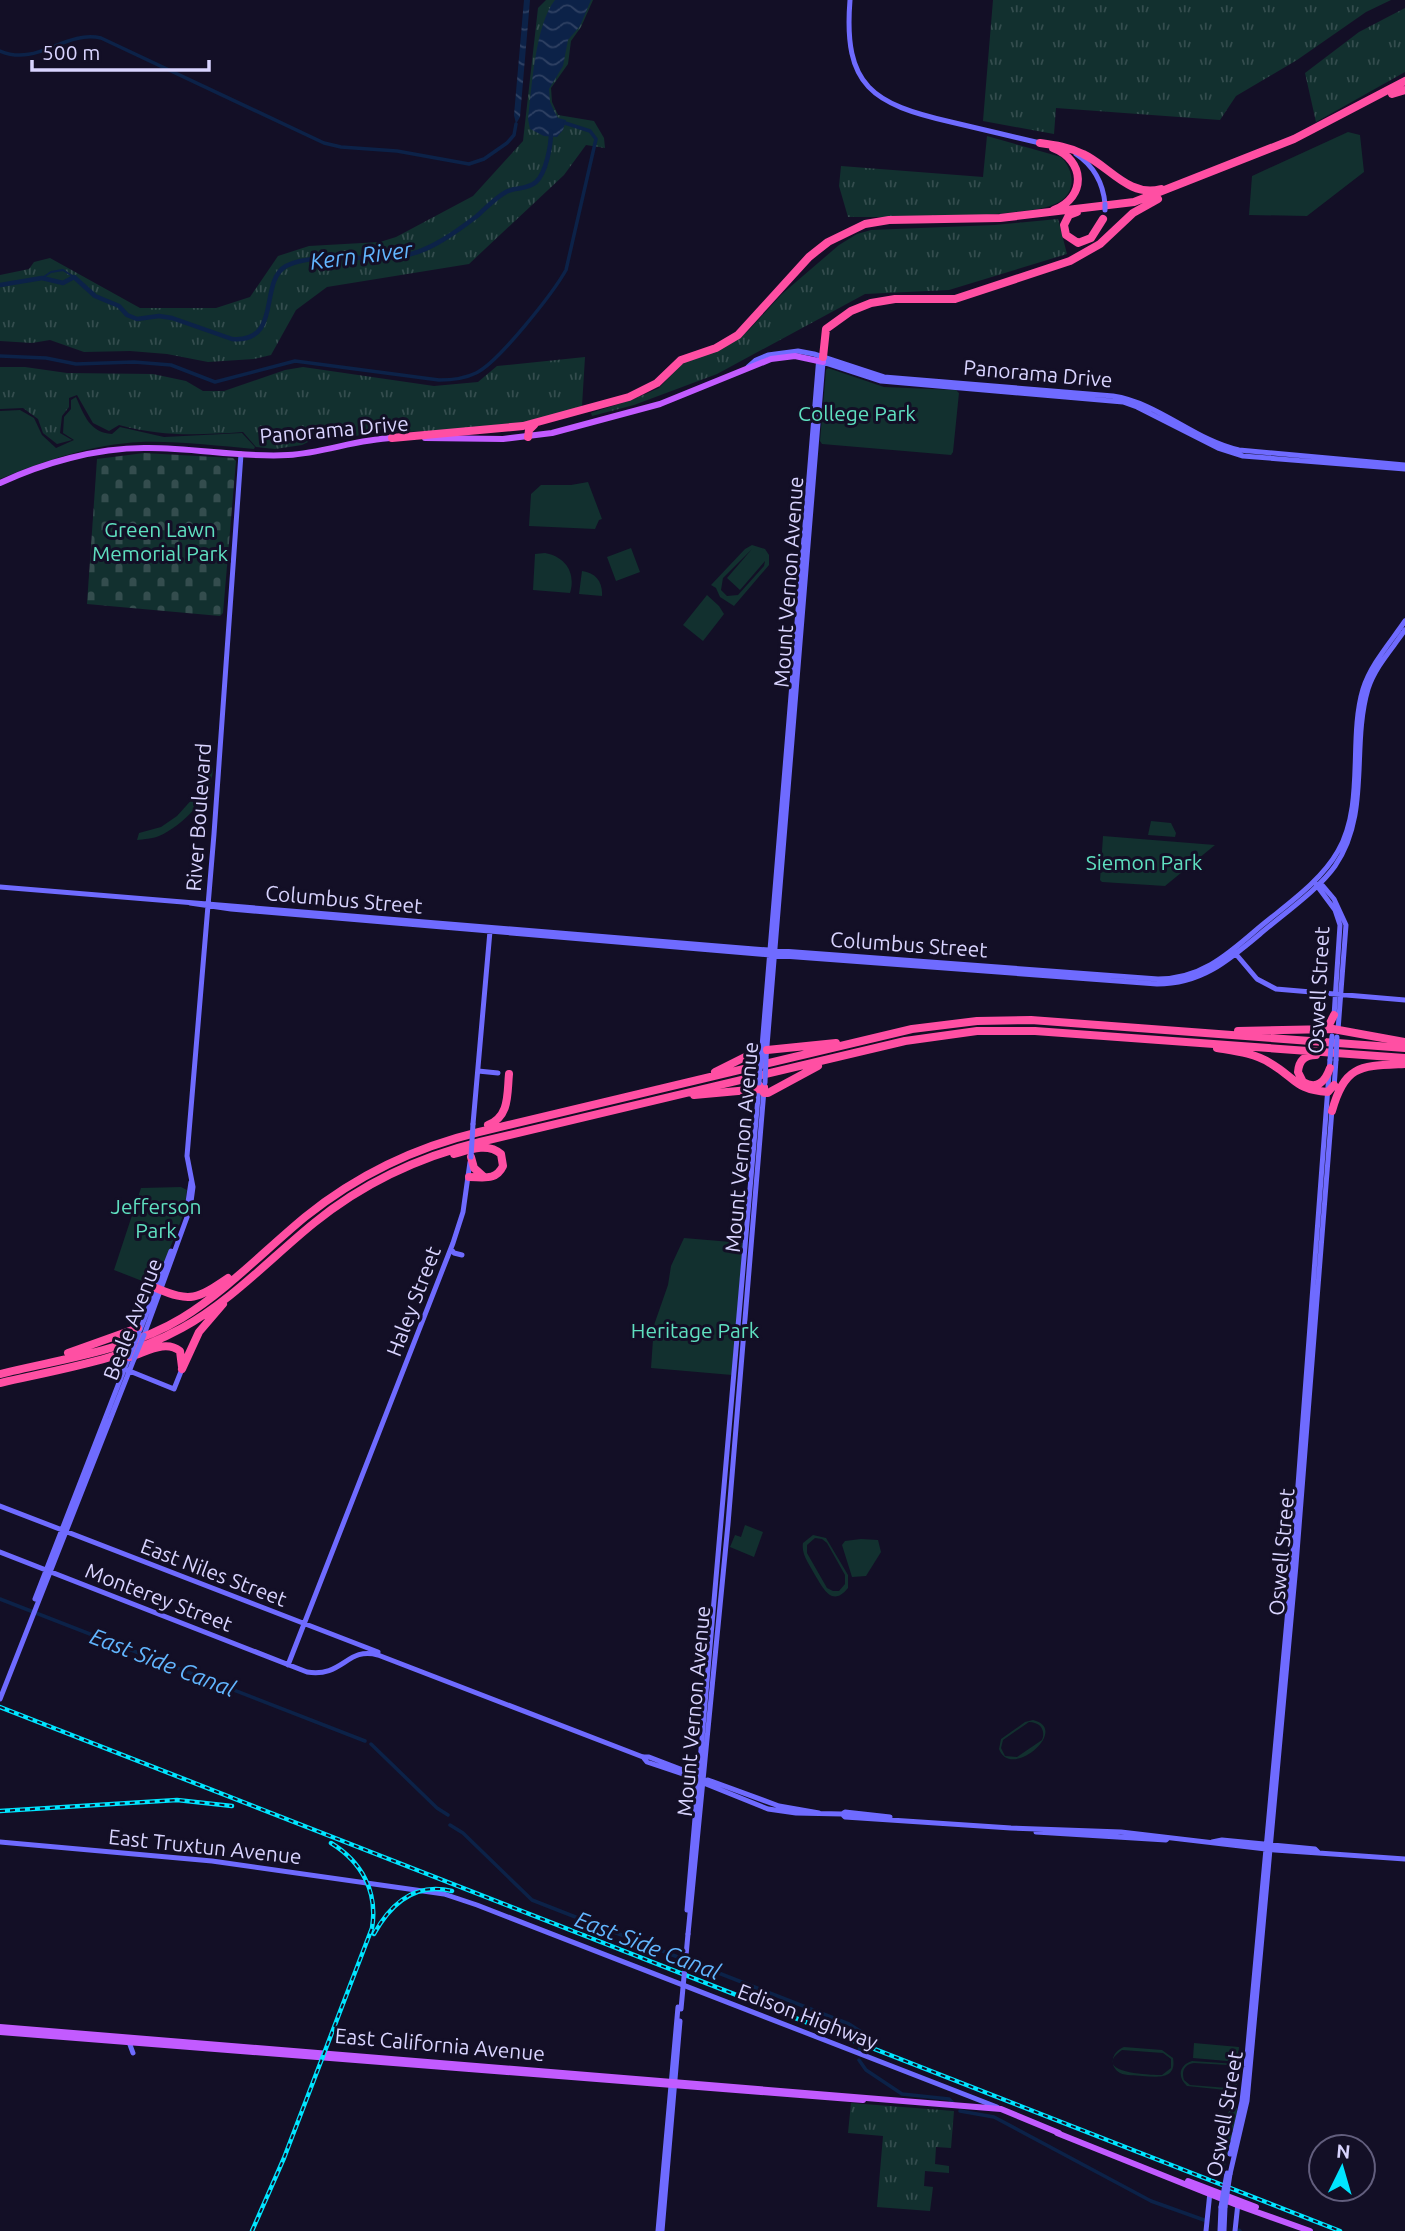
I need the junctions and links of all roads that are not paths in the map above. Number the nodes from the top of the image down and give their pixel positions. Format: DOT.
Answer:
graph roads {
  1 [pos="850,0"];
  2 [pos="1405,79"];
  3 [pos="1405,88"];
  4 [pos="1387,93"];
  5 [pos="1040,143"];
  6 [pos="1191,180"];
  7 [pos="1182,190"];
  8 [pos="1104,211"];
  9 [pos="1017,216"];
  10 [pos="1076,258"];
  11 [pos="821,359"];
  12 [pos="536,424"];
  13 [pos="528,437"];
  14 [pos="392,438"];
  15 [pos="241,454"];
  16 [pos="1405,467"];
  17 [pos="0,483"];
  18 [pos="1405,621"];
  19 [pos="1405,631"];
  20 [pos="1315,883"];
  21 [pos="0,887"];
  22 [pos="208,905"];
  23 [pos="490,931"];
  24 [pos="523,931"];
  25 [pos="585,937"];
  26 [pos="732,947"];
  27 [pos="708,950"];
  28 [pos="1234,952"];
  29 [pos="773,953"];
  30 [pos="1339,995"];
  31 [pos="769,999"];
  32 [pos="1405,1000"];
  33 [pos="1334,1015"];
  34 [pos="1315,1030"];
  35 [pos="1200,1033"];
  36 [pos="1335,1033"];
  37 [pos="874,1039"];
  38 [pos="1183,1041"];
  39 [pos="1405,1042"];
  40 [pos="1405,1048"];
  41 [pos="859,1051"];
  42 [pos="762,1054"];
  43 [pos="1384,1057"];
  44 [pos="1405,1058"];
  45 [pos="1332,1063"];
  46 [pos="1405,1064"];
  47 [pos="478,1071"];
  48 [pos="498,1073"];
  49 [pos="509,1074"];
  50 [pos="678,1085"];
  51 [pos="508,1086"];
  52 [pos="761,1087"];
  53 [pos="1331,1089"];
  54 [pos="663,1098"];
  55 [pos="1332,1111"];
  56 [pos="451,1139"];
  57 [pos="471,1157"];
  58 [pos="407,1166"];
  59 [pos="469,1177"];
  60 [pos="487,1178"];
  61 [pos="191,1182"];
  62 [pos="451,1249"];
  63 [pos="462,1255"];
  64 [pos="259,1257"];
  65 [pos="255,1272"];
  66 [pos="158,1289"];
  67 [pos="141,1331"];
  68 [pos="84,1363"];
  69 [pos="32,1366"];
  70 [pos="182,1369"];
  71 [pos="127,1370"];
  72 [pos="0,1374"];
  73 [pos="0,1383"];
  74 [pos="1302,1468"];
  75 [pos="0,1506"];
  76 [pos="64,1530"];
  77 [pos="0,1552"];
  78 [pos="48,1573"];
  79 [pos="304,1625"];
  80 [pos="19,1645"];
  81 [pos="288,1665"];
  82 [pos="415,1668"];
  83 [pos="307,1672"];
  84 [pos="0,1690"];
  85 [pos="0,1699"];
  86 [pos="1274,1777"];
  87 [pos="701,1779"];
  88 [pos="695,1823"];
  89 [pos="698,1837"];
  90 [pos="0,1842"];
  91 [pos="1268,1847"];
  92 [pos="1405,1859"];
  93 [pos="692,1870"];
  94 [pos="406,1888"];
  95 [pos="687,1933"];
  96 [pos="0,2029"];
  97 [pos="129,2042"];
  98 [pos="133,2053"];
  99 [pos="498,2069"];
  100 [pos="673,2083"];
  101 [pos="816,2092"];
  102 [pos="791,2095"];
  103 [pos="876,2099"];
  104 [pos="997,2109"];
  105 [pos="1210,2192"];
  106 [pos="1238,2203"];
  107 [pos="660,2231"];
  108 [pos="1206,2231"];
  109 [pos="1222,2231"];
  110 [pos="1235,2231"];
  111 [pos="1310,2231"];
  1 -- 5 [label="main road"];
  2 -- 4 [label="highway"];
  3 -- 4 [label="highway"];
  4 -- 6 [label="highway"];
  4 -- 7 [label="highway"];
  5 -- 6 [label="highway"];
  5 -- 8 [label="main road"];
  5 -- 9 [label="highway"];
  6 -- 9 [label="highway"];
  7 -- 8 [label="highway"];
  7 -- 10 [label="highway, Mount Vernon Avenue"];
  8 -- 10 [label="highway"];
  9 -- 12 [label="highway"];
  10 -- 11 [label="highway, Mount Vernon Avenue"];
  11 -- 13 [label="main road, Panorama Drive"];
  11 -- 16 [label="main road, Panorama Drive"];
  11 -- 29 [label="main road, Mount Vernon Avenue"];
  12 -- 13 [label="highway"];
  12 -- 14 [label="highway"];
  13 -- 14 [label="main road, Panorama Drive"];
  14 -- 15 [label="main road, Panorama Drive"];
  15 -- 17 [label="main road, Panorama Drive"];
  15 -- 22 [label="main road, River Boulevard"];
  18 -- 20 [label="main road, Columbus Street"];
  19 -- 20 [label="main road, Columbus Street"];
  20 -- 28 [label="main road, Columbus Street"];
  20 -- 30 [label="main road, Oswell Street"];
  21 -- 22 [label="main road, Columbus Street"];
  22 -- 23 [label="main road, Columbus Street"];
  22 -- 24 [label="main road, Columbus Street"];
  22 -- 61 [label="main road, River Boulevard"];
  23 -- 24 [label="main road, Columbus Street"];
  23 -- 47 [label="main road, Haley Street"];
  24 -- 25 [label="main road, Columbus Street"];
  25 -- 26 [label="main road, Columbus Street"];
  25 -- 27 [label="main road, Columbus Street"];
  26 -- 27 [label="main road"];
  26 -- 29 [label="main road, Columbus Street"];
  27 -- 29 [label="main road, Columbus Street"];
  28 -- 29 [label="main road, Columbus Street"];
  28 -- 30 [label="main road"];
  29 -- 31 [label="main road, Mount Vernon Avenue"];
  29 -- 31 [label="main road, Mount Vernon Avenue"];
  30 -- 32 [label="main road"];
  30 -- 33 [label="main road, Oswell Street"];
  30 -- 36 [label="main road, Oswell Street"];
  31 -- 42 [label="main road, Mount Vernon Avenue"];
  31 -- 42 [label="main road, Mount Vernon Avenue"];
  33 -- 34 [label="highway"];
  33 -- 36 [label="main road, Oswell Street"];
  34 -- 35 [label="highway"];
  34 -- 36 [label="highway"];
  35 -- 37 [label="highway"];
  35 -- 40 [label="highway"];
  36 -- 39 [label="highway"];
  36 -- 45 [label="main road, Oswell Street, bridge"];
  37 -- 42 [label="highway"];
  37 -- 50 [label="highway"];
  38 -- 41 [label="highway"];
  38 -- 43 [label="highway"];
  38 -- 53 [label="highway"];
  41 -- 52 [label="highway"];
  41 -- 54 [label="highway"];
  42 -- 50 [label="highway"];
  42 -- 52 [label="main road, Mount Vernon Avenue, bridge"];
  43 -- 44 [label="highway"];
  43 -- 45 [label="highway"];
  45 -- 53 [label="main road, Oswell Street"];
  45 -- 53 [label="main road, Oswell Street"];
  46 -- 55 [label="highway"];
  47 -- 48 [label="main road"];
  47 -- 57 [label="main road, Haley Street, bridge"];
  48 -- 51 [label="highway"];
  49 -- 51 [label="highway"];
  50 -- 56 [label="highway"];
  51 -- 56 [label="highway"];
  52 -- 54 [label="highway"];
  52 -- 87 [label="main road, Mount Vernon Avenue"];
  53 -- 55 [label="main road, Oswell Street"];
  53 -- 74 [label="main road, Oswell Street"];
  54 -- 58 [label="highway"];
  55 -- 74 [label="main road, Oswell Street"];
  56 -- 64 [label="highway"];
  57 -- 59 [label="main road, Haley Street"];
  57 -- 60 [label="highway"];
  58 -- 60 [label="highway"];
  58 -- 65 [label="highway"];
  59 -- 60 [label="highway"];
  59 -- 62 [label="main road, Haley Street"];
  61 -- 66 [label="main road, Beale Avenue"];
  62 -- 63 [label="main road"];
  62 -- 79 [label="main road, Haley Street"];
  64 -- 66 [label="highway"];
  64 -- 69 [label="highway"];
  65 -- 68 [label="highway"];
  65 -- 70 [label="highway"];
  66 -- 67 [label="main road, Beale Avenue"];
  67 -- 69 [label="highway"];
  67 -- 71 [label="main road, Beale Avenue, bridge"];
  68 -- 70 [label="highway"];
  68 -- 73 [label="highway"];
  69 -- 72 [label="highway"];
  70 -- 71 [label="main road"];
  71 -- 76 [label="main road, Beale Avenue"];
  74 -- 86 [label="main road, Oswell Street"];
  74 -- 86 [label="main road, Oswell Street"];
  75 -- 76 [label="main road, East Niles Street"];
  76 -- 78 [label="main road, Beale Avenue"];
  76 -- 79 [label="main road, East Niles Street"];
  77 -- 78 [label="main road, Monterey Street"];
  78 -- 80 [label="main road, Beale Avenue"];
  78 -- 81 [label="main road, Monterey Street"];
  79 -- 81 [label="main road, Haley Street"];
  79 -- 82 [label="main road, East Niles Street"];
  80 -- 84 [label="main road, Beale Avenue"];
  80 -- 85 [label="main road, Beale Avenue"];
  81 -- 83 [label="main road, Monterey Street"];
  82 -- 83 [label="main road, East Niles Street"];
  82 -- 87 [label="main road, East Niles Street"];
  86 -- 91 [label="main road, Oswell Street"];
  86 -- 91 [label="main road, Oswell Street"];
  87 -- 88 [label="main road, Mount Vernon Avenue"];
  87 -- 89 [label="main road, Mount Vernon Avenue"];
  87 -- 91 [label="main road, East Niles Street"];
  88 -- 89 [label="main road"];
  88 -- 93 [label="main road, Mount Vernon Avenue"];
  89 -- 93 [label="main road, Mount Vernon Avenue"];
  90 -- 94 [label="main road, East Truxtun Avenue"];
  91 -- 92 [label="main road, East Niles Street"];
  91 -- 109 [label="main road, Oswell Street, bridge"];
  93 -- 95 [label="main road, Mount Vernon Avenue"];
  93 -- 95 [label="main road, Mount Vernon Avenue"];
  94 -- 104 [label="main road, Edison Highway"];
  95 -- 100 [label="main road, Mount Vernon Avenue, bridge"];
  96 -- 97 [label="main road, East California Avenue"];
  96 -- 99 [label="main road, East California Avenue"];
  97 -- 98 [label="main road"];
  97 -- 99 [label="main road, East California Avenue"];
  99 -- 100 [label="main road, East California Avenue"];
  99 -- 100 [label="main road, East California Avenue"];
  100 -- 101 [label="main road, East California Avenue"];
  100 -- 102 [label="main road, East California Avenue"];
  100 -- 107 [label="main road, Mount Vernon Avenue"];
  101 -- 102 [label="main road"];
  101 -- 103 [label="main road, East California Avenue"];
  102 -- 103 [label="main road, East California Avenue"];
  103 -- 104 [label="main road, East California Avenue"];
  104 -- 105 [label="main road, Edison Highway"];
  105 -- 106 [label="main road, Edison Highway"];
  105 -- 108 [label="main road"];
  106 -- 110 [label="main road, Oswell Street"];
  106 -- 111 [label="main road, Edison Highway"];
}
